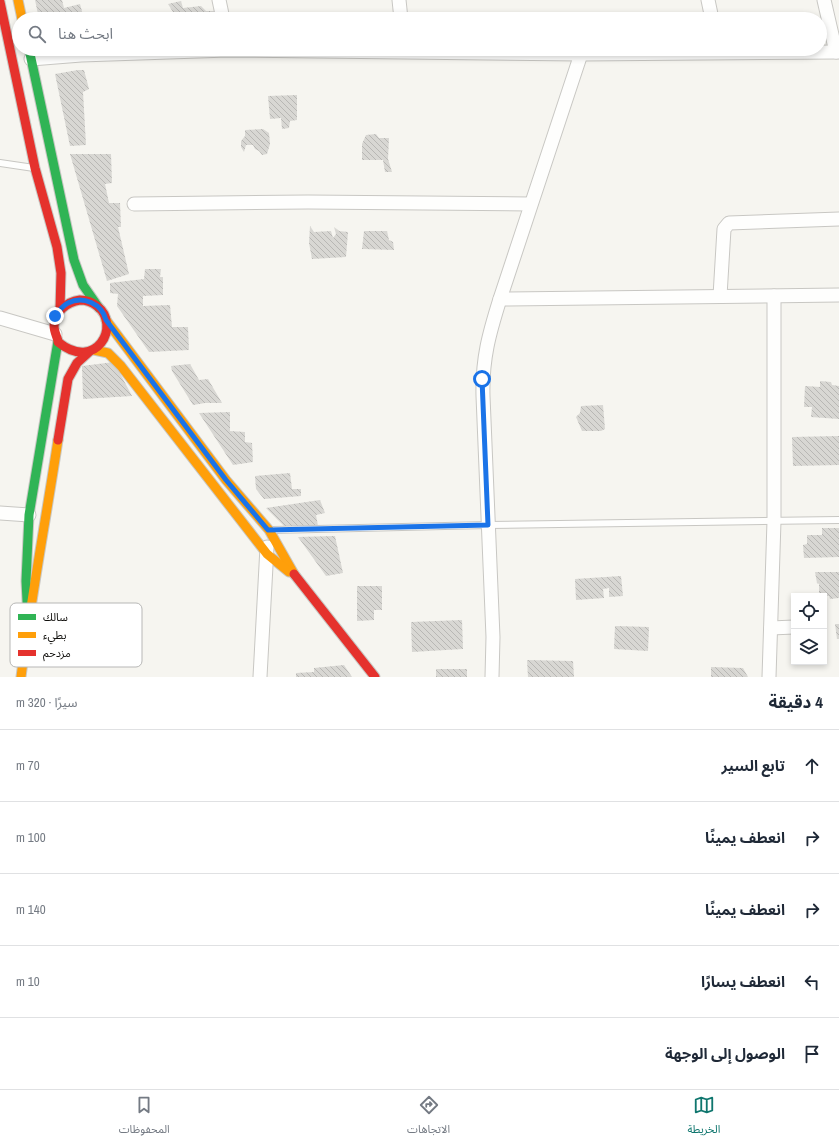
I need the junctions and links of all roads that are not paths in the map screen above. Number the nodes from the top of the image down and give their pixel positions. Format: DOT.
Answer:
graph roads {
  1 [pos="18,0"];
  2 [pos="219,0"];
  3 [pos="399,0"];
  4 [pos="708,0"];
  5 [pos="824,0"];
  6 [pos="0,2"];
  7 [pos="21,12"];
  8 [pos="222,12"];
  9 [pos="400,12"];
  10 [pos="711,12"];
  11 [pos="827,52"];
  12 [pos="837,52"];
  13 [pos="30,56"];
  14 [pos="580,56"];
  15 [pos="6,60"];
  16 [pos="0,163"];
  17 [pos="35,168"];
  18 [pos="134,204"];
  19 [pos="530,204"];
  20 [pos="839,219"];
  21 [pos="839,295"];
  22 [pos="720,296"];
  23 [pos="774,296"];
  24 [pos="500,299"];
  25 [pos="60,309"];
  26 [pos="105,317"];
  27 [pos="0,318"];
  28 [pos="56,338"];
  29 [pos="92,351"];
  30 [pos="0,513"];
  31 [pos="29,515"];
  32 [pos="839,520"];
  33 [pos="774,521"];
  34 [pos="488,525"];
  35 [pos="268,530"];
  36 [pos="267,554"];
  37 [pos="296,577"];
  38 [pos="27,603"];
  39 [pos="31,603"];
  40 [pos="791,627"];
  41 [pos="770,628"];
  42 [pos="22,667"];
  43 [pos="21,677"];
  44 [pos="260,677"];
  45 [pos="375,677"];
  46 [pos="492,677"];
  47 [pos="769,677"];
  1 -- 7 [label="main road"];
  2 -- 8 [label="street"];
  3 -- 9 [label="street"];
  4 -- 10 [label="street"];
  5 -- 12 [label="street"];
  6 -- 15 [label="main road"];
  11 -- 12 [label="street"];
  13 -- 26 [label="main road"];
  14 -- 19 [label="street"];
  15 -- 17 [label="main road"];
  16 -- 17 [label="lane"];
  17 -- 25 [label="main road"];
  18 -- 19 [label="street"];
  19 -- 24 [label="street"];
  20 -- 22 [label="street"];
  21 -- 23 [label="street"];
  22 -- 23 [label="street"];
  22 -- 24 [label="street"];
  23 -- 33 [label="street"];
  24 -- 34 [label="street"];
  25 -- 26 [label="main road"];
  25 -- 28 [label="main road"];
  26 -- 29 [label="main road"];
  26 -- 35 [label="main road"];
  27 -- 28 [label="street"];
  28 -- 29 [label="main road"];
  28 -- 31 [label="main road"];
  29 -- 36 [label="main road"];
  29 -- 39 [label="main road"];
  30 -- 31 [label="street"];
  31 -- 38 [label="main road"];
  32 -- 33 [label="lane"];
  33 -- 34 [label="lane"];
  33 -- 41 [label="street"];
  34 -- 35 [label="lane"];
  34 -- 46 [label="street"];
  35 -- 36 [label="street"];
  35 -- 37 [label="main road"];
  36 -- 37 [label="main road"];
  36 -- 44 [label="street"];
  37 -- 45 [label="main road"];
  40 -- 41 [label="street"];
  41 -- 47 [label="street"];
  42 -- 43 [label="main road"];
}
